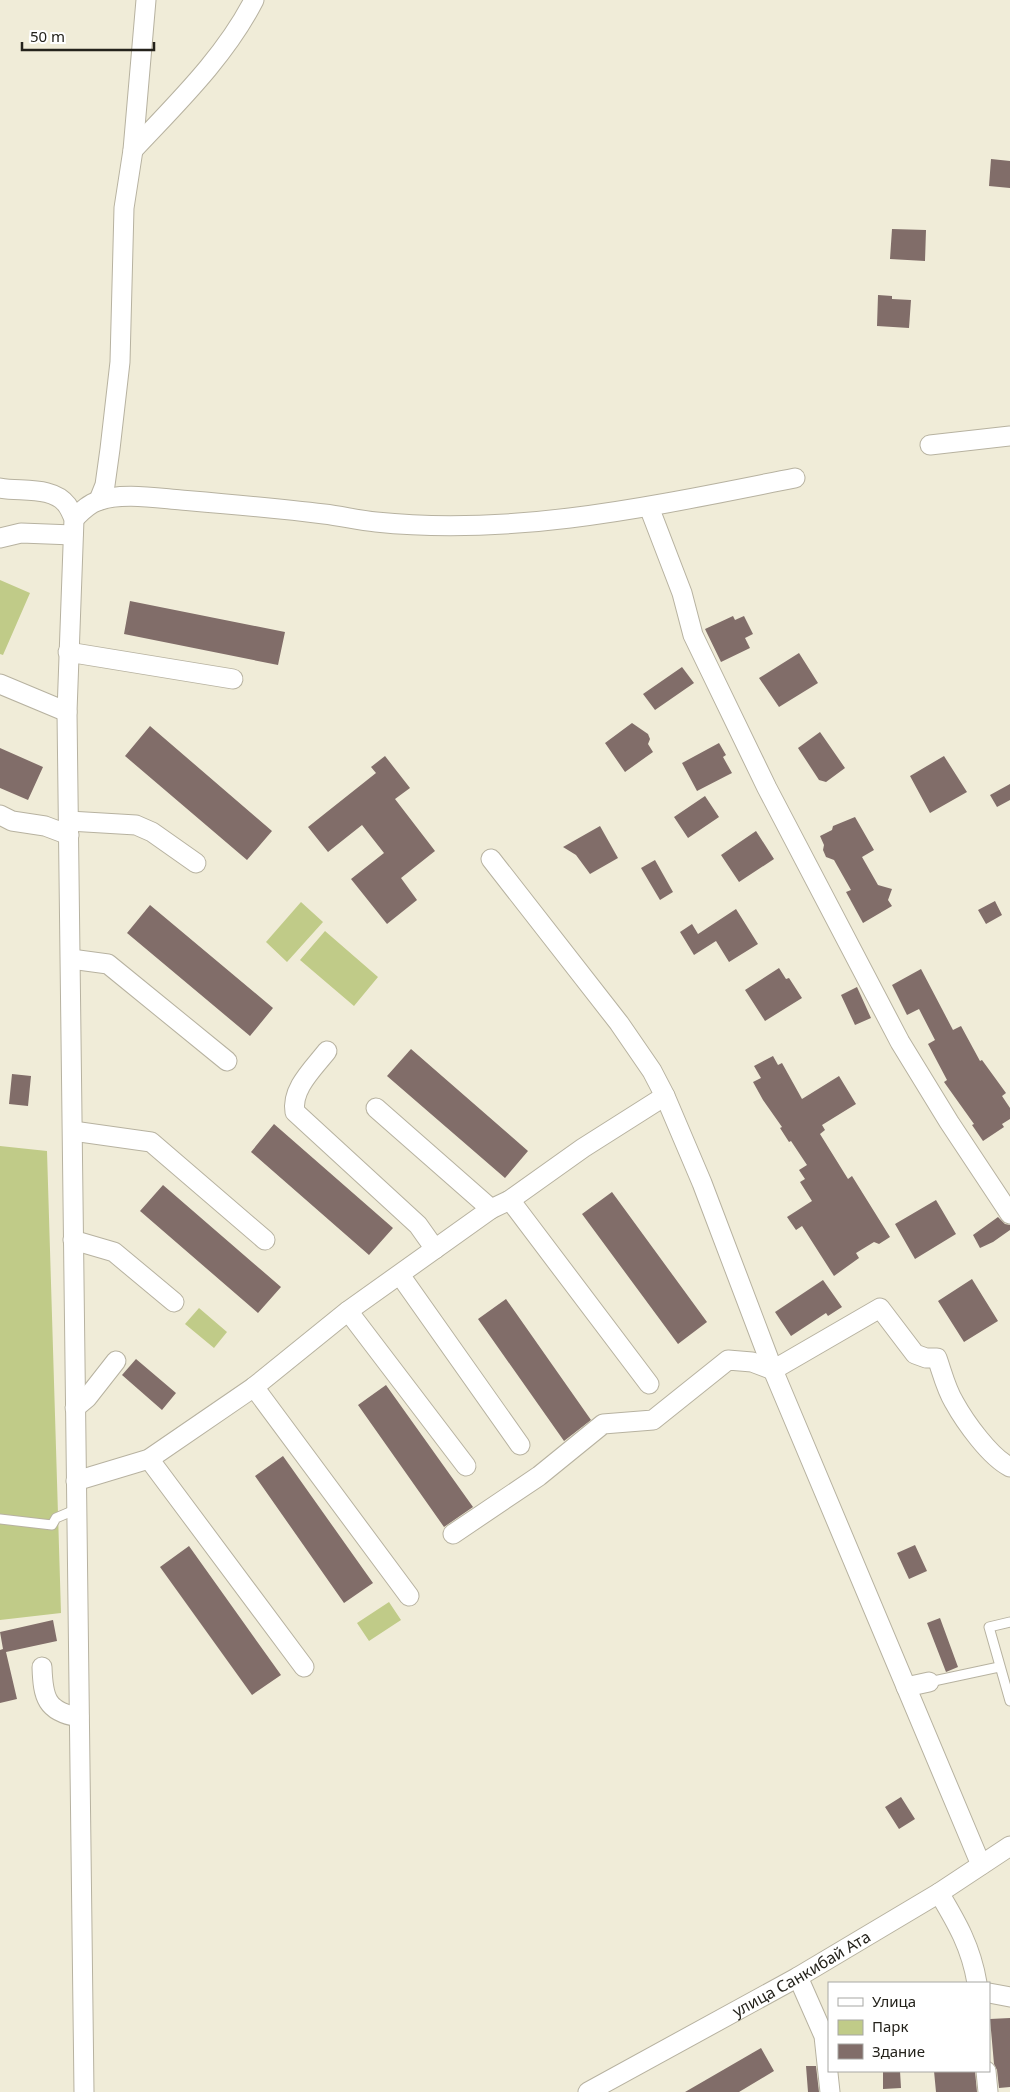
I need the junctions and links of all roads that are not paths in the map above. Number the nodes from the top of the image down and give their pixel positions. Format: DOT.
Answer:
graph roads {
  1 [pos="146,0"];
  2 [pos="254,0"];
  3 [pos="133,150"];
  4 [pos="1010,436"];
  5 [pos="930,445"];
  6 [pos="796,478"];
  7 [pos="0,488"];
  8 [pos="99,500"];
  9 [pos="649,506"];
  10 [pos="74,527"];
  11 [pos="0,538"];
  12 [pos="68,652"];
  13 [pos="233,679"];
  14 [pos="0,684"];
  15 [pos="67,712"];
  16 [pos="0,816"];
  17 [pos="69,828"];
  18 [pos="491,859"];
  19 [pos="196,864"];
  20 [pos="70,959"];
  21 [pos="326,1052"];
  22 [pos="227,1061"];
  23 [pos="665,1096"];
  24 [pos="376,1108"];
  25 [pos="73,1131"];
  26 [pos="510,1200"];
  27 [pos="491,1209"];
  28 [pos="1010,1214"];
  29 [pos="73,1240"];
  30 [pos="265,1240"];
  31 [pos="435,1250"];
  32 [pos="400,1275"];
  33 [pos="174,1302"];
  34 [pos="348,1311"];
  35 [pos="116,1361"];
  36 [pos="773,1370"];
  37 [pos="649,1384"];
  38 [pos="254,1387"];
  39 [pos="75,1408"];
  40 [pos="520,1445"];
  41 [pos="149,1459"];
  42 [pos="466,1466"];
  43 [pos="1010,1467"];
  44 [pos="76,1481"];
  45 [pos="77,1509"];
  46 [pos="0,1519"];
  47 [pos="453,1534"];
  48 [pos="409,1596"];
  49 [pos="1010,1622"];
  50 [pos="42,1667"];
  51 [pos="304,1667"];
  52 [pos="999,1667"];
  53 [pos="929,1682"];
  54 [pos="906,1687"];
  55 [pos="1010,1701"];
  56 [pos="79,1717"];
  57 [pos="1010,1846"];
  58 [pos="981,1865"];
  59 [pos="939,1893"];
  60 [pos="798,1977"];
  61 [pos="977,1982"];
  62 [pos="990,1993"];
  63 [pos="1010,1997"];
  64 [pos="986,2072"];
  65 [pos="84,2092"];
  66 [pos="588,2092"];
  67 [pos="830,2092"];
  68 [pos="988,2092"];
  1 -- 3 [label="street"];
  2 -- 3 [label="street"];
  3 -- 8 [label="street"];
  4 -- 5 [label="street"];
  6 -- 9 [label="street"];
  7 -- 10 [label="street"];
  8 -- 9 [label="street"];
  8 -- 10 [label="street"];
  9 -- 28 [label="street"];
  10 -- 11 [label="street"];
  10 -- 12 [label="street"];
  12 -- 13 [label="street"];
  12 -- 15 [label="street"];
  14 -- 15 [label="street"];
  15 -- 17 [label="street"];
  16 -- 17 [label="street"];
  17 -- 19 [label="street"];
  17 -- 20 [label="street"];
  18 -- 23 [label="street"];
  20 -- 22 [label="street"];
  20 -- 25 [label="street"];
  21 -- 31 [label="street"];
  23 -- 26 [label="street"];
  23 -- 36 [label="street"];
  24 -- 27 [label="street"];
  25 -- 29 [label="street"];
  25 -- 30 [label="street"];
  26 -- 27 [label="street"];
  26 -- 37 [label="street"];
  27 -- 31 [label="street"];
  29 -- 33 [label="street"];
  29 -- 39 [label="street"];
  31 -- 32 [label="street"];
  32 -- 34 [label="street"];
  32 -- 40 [label="street"];
  34 -- 38 [label="street"];
  34 -- 42 [label="street"];
  35 -- 39 [label="street"];
  36 -- 43 [label="street"];
  36 -- 47 [label="street"];
  36 -- 54 [label="street"];
  38 -- 41 [label="street"];
  38 -- 48 [label="street"];
  39 -- 44 [label="street"];
  41 -- 44 [label="street"];
  41 -- 51 [label="street"];
  44 -- 45 [label="street"];
  45 -- 46 [label="lane"];
  45 -- 56 [label="street"];
  49 -- 52 [label="lane"];
  50 -- 56 [label="street"];
  52 -- 53 [label="lane"];
  52 -- 55 [label="lane"];
  53 -- 54 [label="street"];
  54 -- 58 [label="street"];
  56 -- 65 [label="street"];
  57 -- 58 [label="street, улица Санкибай Ата"];
  58 -- 59 [label="street, улица Санкибай Ата"];
  59 -- 60 [label="street, улица Санкибай Ата"];
  59 -- 61 [label="street"];
  60 -- 66 [label="street, улица Санкибай Ата"];
  60 -- 67 [label="street"];
  62 -- 63 [label="street"];
  64 -- 68 [label="street"];
}
